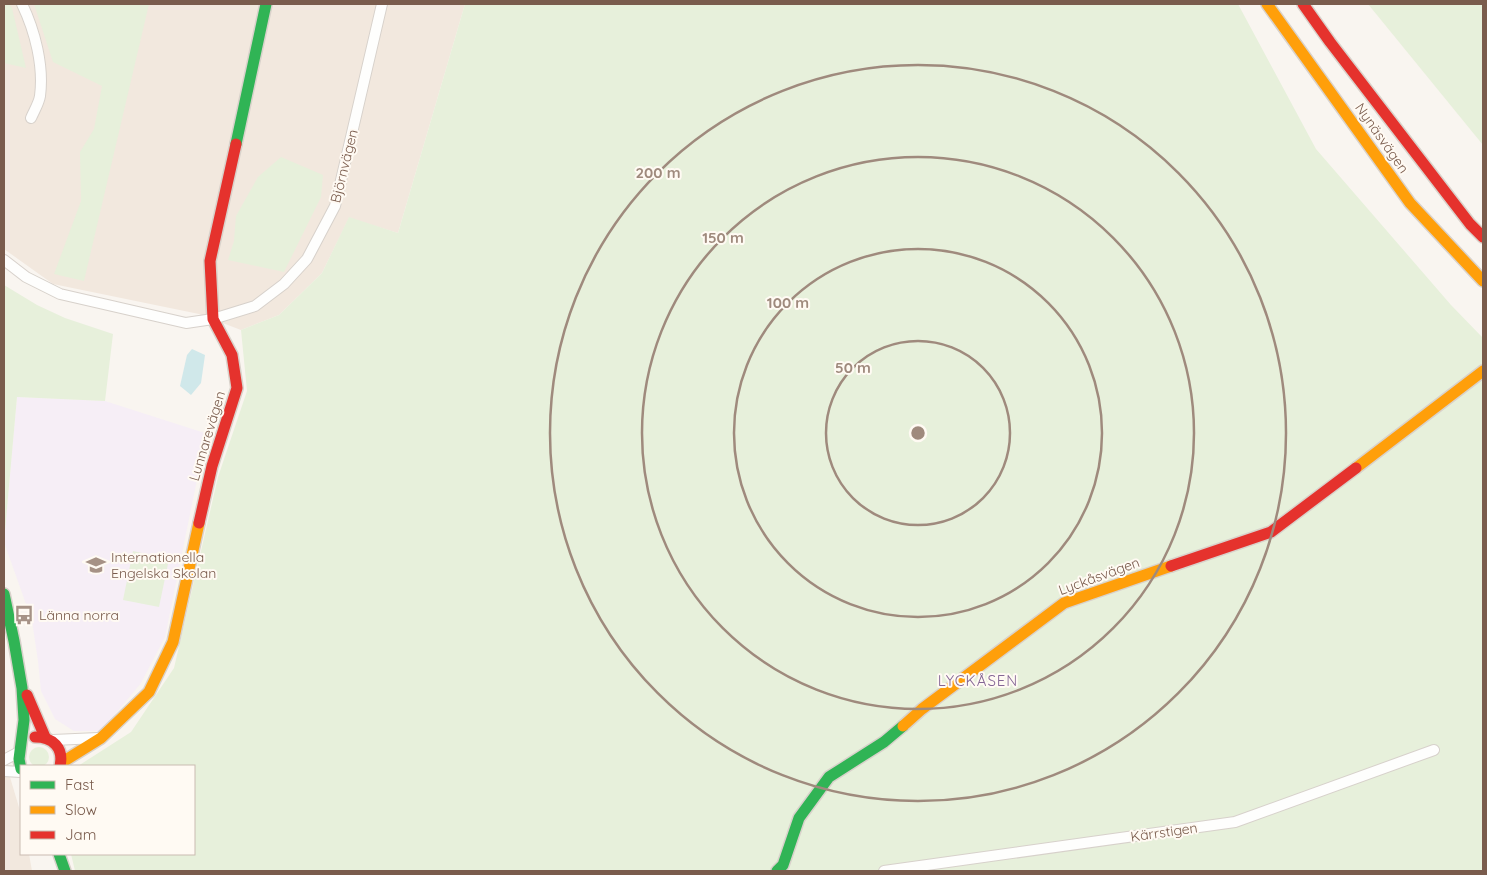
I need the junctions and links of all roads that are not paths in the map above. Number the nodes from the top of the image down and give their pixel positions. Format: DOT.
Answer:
graph roads {
  1 [pos="22,4"];
  2 [pos="266,4"];
  3 [pos="382,4"];
  4 [pos="1267,4"];
  5 [pos="1303,4"];
  6 [pos="31,118"];
  7 [pos="1483,237"];
  8 [pos="4,260"];
  9 [pos="1483,281"];
  10 [pos="213,319"];
  11 [pos="1483,371"];
  12 [pos="4,594"];
  13 [pos="20,677"];
  14 [pos="101,738"];
  15 [pos="49,739"];
  16 [pos="20,749"];
  17 [pos="1434,750"];
  18 [pos="4,760"];
  19 [pos="61,764"];
  20 [pos="20,767"];
  21 [pos="4,771"];
  22 [pos="20,771"];
  23 [pos="59,855"];
  24 [pos="65,871"];
  25 [pos="777,871"];
  26 [pos="884,871"];
  1 -- 6 [label="street"];
  2 -- 10 [label="main road, Lunnarevägen"];
  3 -- 10 [label="street, Björnvägen"];
  4 -- 9 [label="main road, Nynäsvägen"];
  5 -- 7 [label="main road, Nynäsvägen"];
  8 -- 10 [label="street, Björnvägen"];
  10 -- 14 [label="main road, Lunnarevägen"];
  11 -- 25 [label="main road, Lyckåsvägen"];
  12 -- 13 [label="main road"];
  13 -- 15 [label="main road"];
  13 -- 16 [label="main road"];
  14 -- 15 [label="street"];
  14 -- 19 [label="main road, Lunnarevägen"];
  15 -- 16 [label="main road"];
  15 -- 19 [label="main road"];
  16 -- 18 [label="street"];
  16 -- 20 [label="main road"];
  17 -- 26 [label="street, Kärrstigen"];
  21 -- 22 [label="street"];
  23 -- 24 [label="main road"];
}
